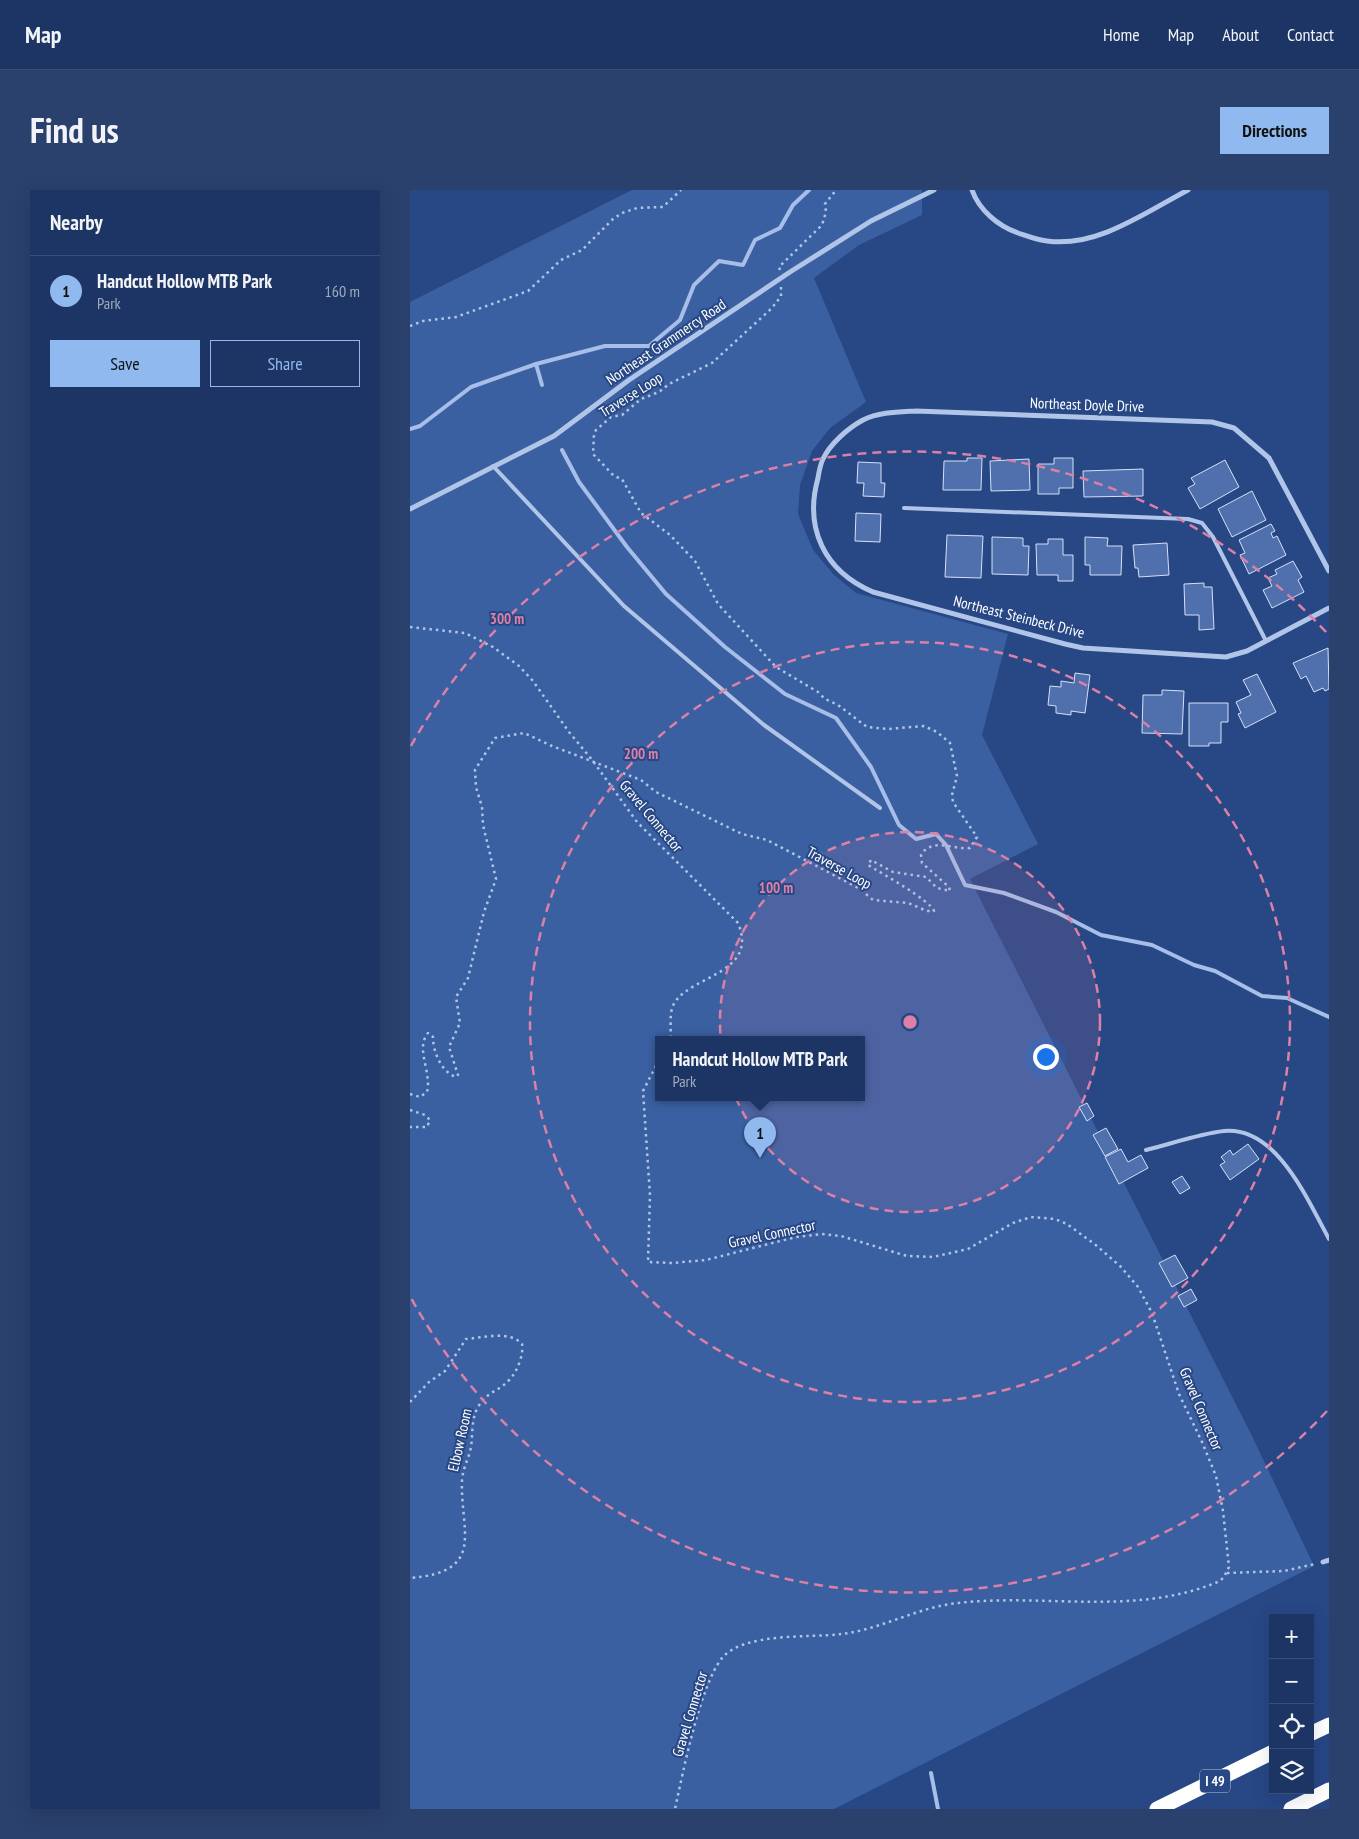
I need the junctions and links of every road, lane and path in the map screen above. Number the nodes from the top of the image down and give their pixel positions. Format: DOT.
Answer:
graph roads {
  1 [pos="681,190"];
  2 [pos="836,190"];
  3 [pos="934,190"];
  4 [pos="972,190"];
  5 [pos="1188,190"];
  6 [pos="782,278"];
  7 [pos="410,326"];
  8 [pos="493,466"];
  9 [pos="812,498"];
  10 [pos="904,508"];
  11 [pos="410,509"];
  12 [pos="1329,571"];
  13 [pos="1329,608"];
  14 [pos="410,626"];
  15 [pos="1266,641"];
  16 [pos="593,761"];
  17 [pos="880,808"];
  18 [pos="671,1036"];
  19 [pos="655,1068"];
  20 [pos="410,1094"];
  21 [pos="410,1110"];
  22 [pos="410,1127"];
  23 [pos="1146,1150"];
  24 [pos="1329,1239"];
  25 [pos="410,1402"];
  26 [pos="1326,1561"];
  27 [pos="1227,1573"];
  28 [pos="410,1578"];
  29 [pos="1329,1725"];
  30 [pos="1314,1732"];
  31 [pos="1269,1754"];
  32 [pos="1329,1790"];
  33 [pos="675,1809"];
  34 [pos="1157,1809"];
  35 [pos="1290,1809"];
  1 -- 7 [label="path"];
  2 -- 6 [label="path, Traverse Loop"];
  3 -- 6 [label="street, Northeast Grammercy Road"];
  4 -- 5 [label="street"];
  6 -- 8 [label="street, Northeast Grammercy Road"];
  6 -- 16 [label="path, Traverse Loop"];
  8 -- 11 [label="street, Northeast Grammercy Road"];
  8 -- 17 [label="lane"];
  9 -- 12 [label="street, Northeast Doyle Drive"];
  9 -- 15 [label="street, Northeast Steinbeck Drive"];
  10 -- 15 [label="lane"];
  13 -- 15 [label="street, Northeast Steinbeck Drive"];
  14 -- 16 [label="path, Gravel Connector"];
  16 -- 18 [label="path, Gravel Connector"];
  16 -- 20 [label="path, Traverse Loop"];
  19 -- 27 [label="path, Gravel Connector"];
  21 -- 22 [label="path"];
  23 -- 24 [label="lane"];
  25 -- 28 [label="path, Elbow Room"];
  26 -- 27 [label="path"];
  27 -- 33 [label="path, Gravel Connector"];
  29 -- 30 [label="highway"];
  31 -- 34 [label="highway, I 49"];
  32 -- 35 [label="highway"];
}
